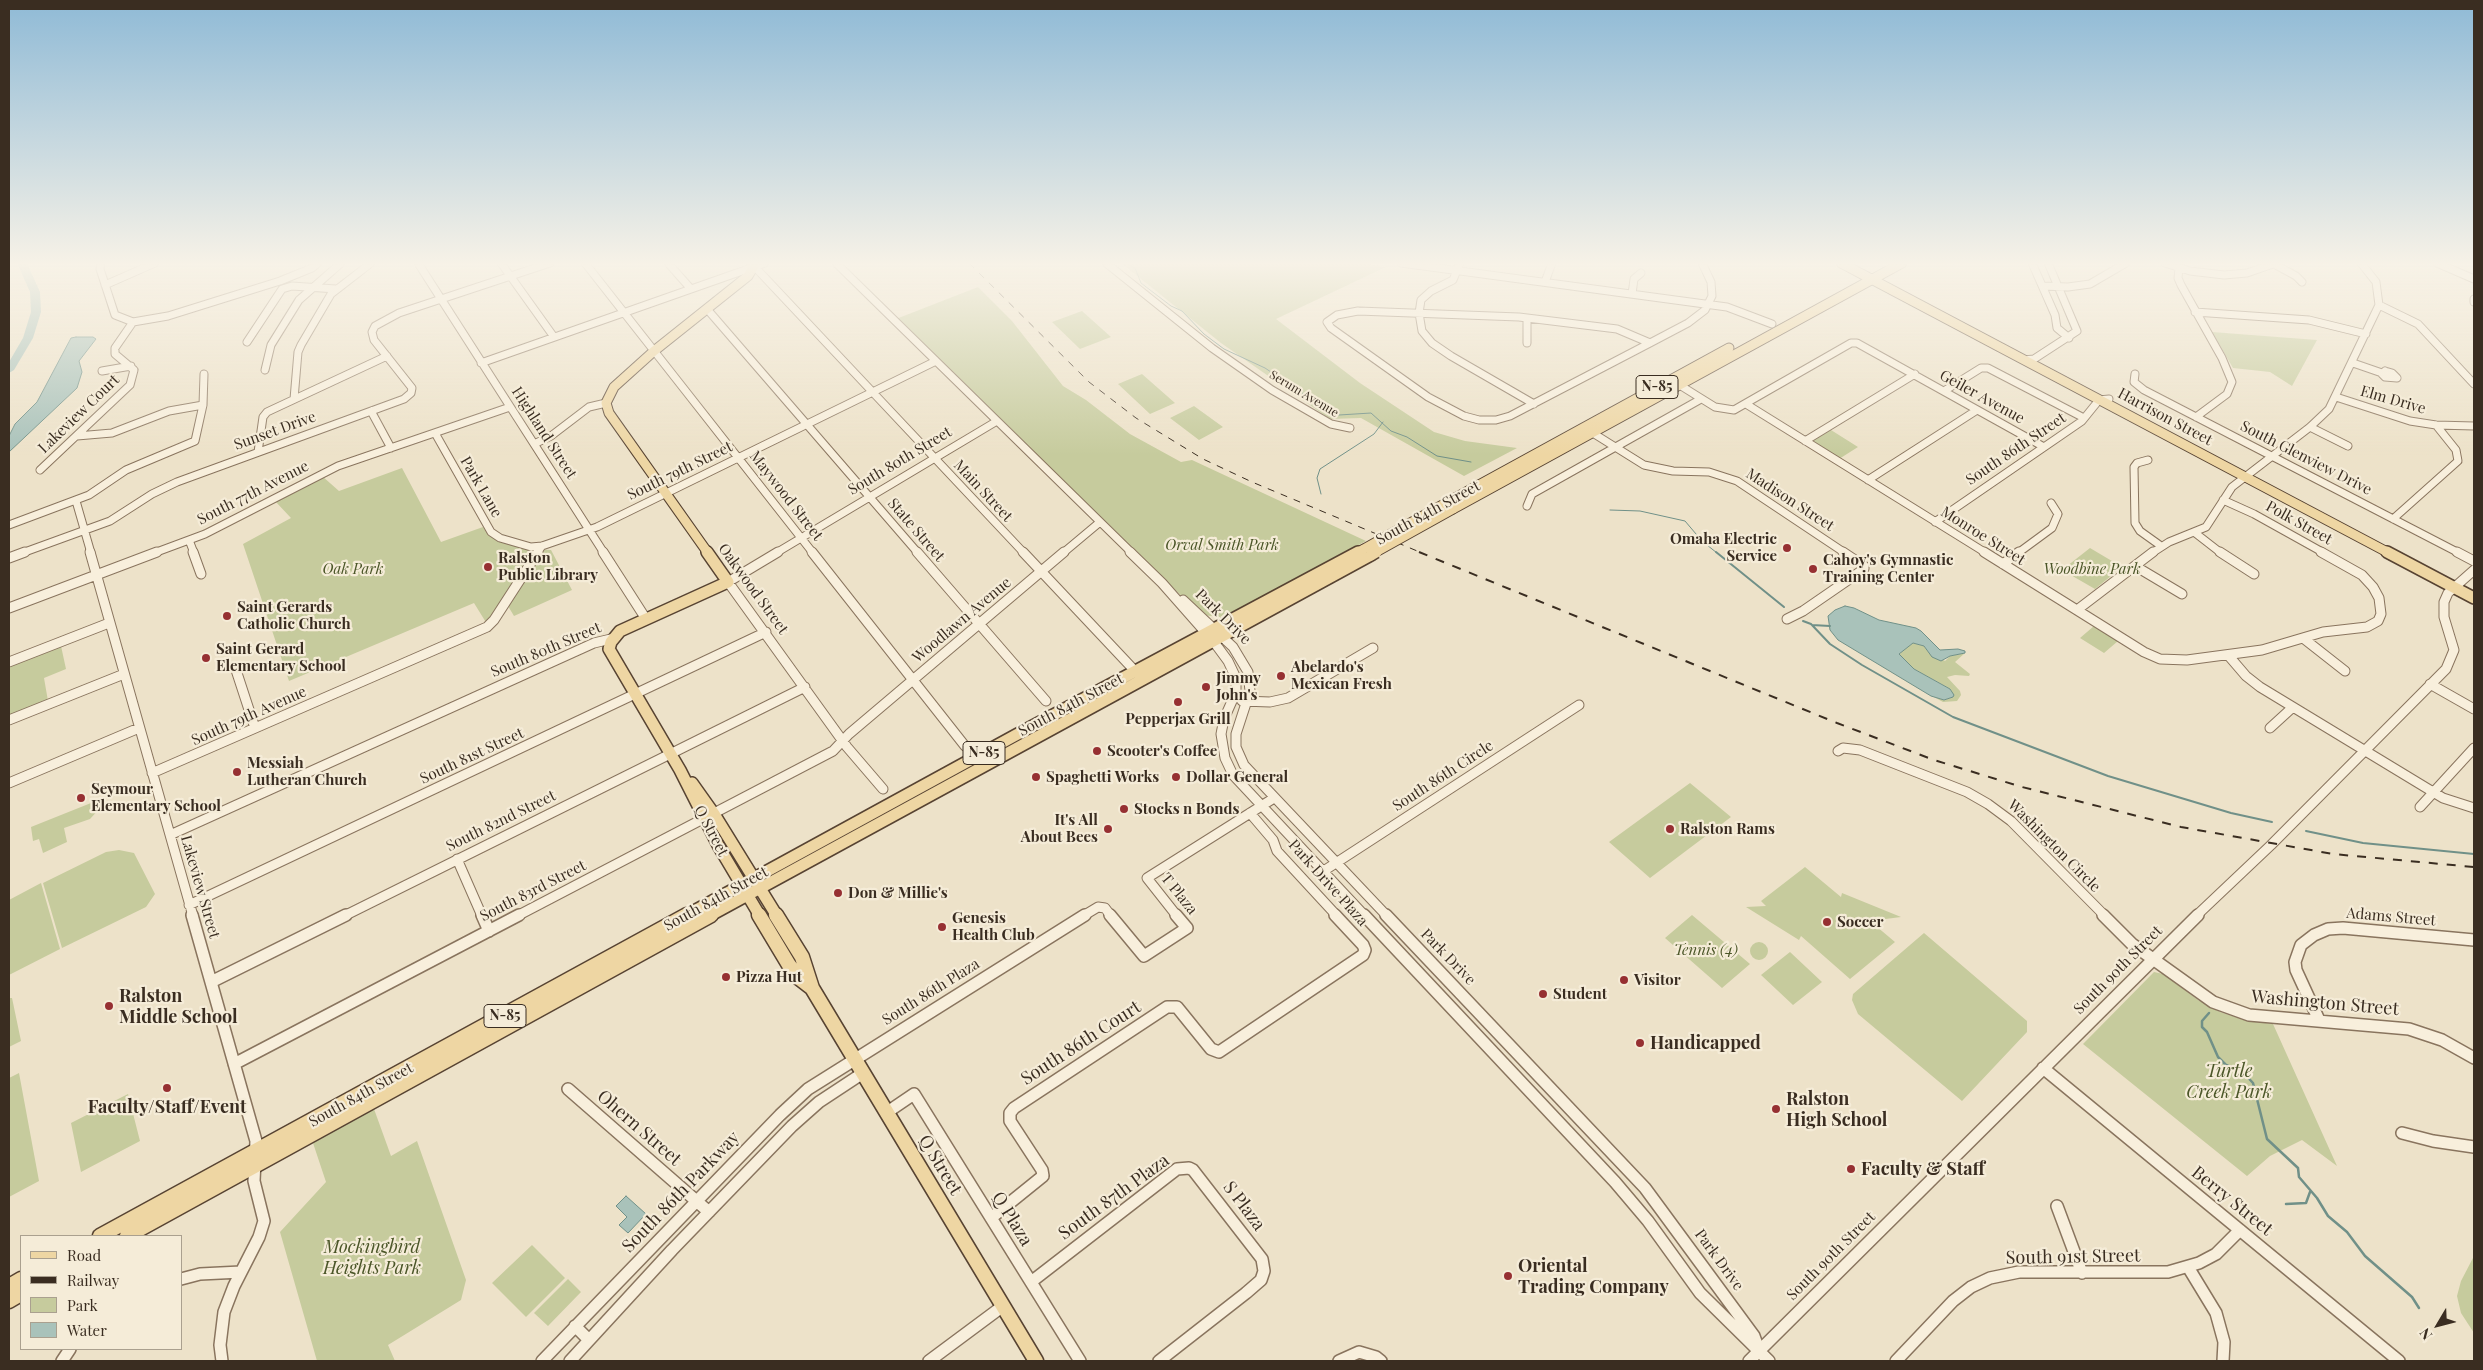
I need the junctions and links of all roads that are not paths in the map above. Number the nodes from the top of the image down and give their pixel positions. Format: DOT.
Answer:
graph roads {
  1 [pos="130,327"];
  2 [pos="257,327"];
  3 [pos="282,327"];
  4 [pos="311,327"];
  5 [pos="375,327"];
  6 [pos="458,327"];
  7 [pos="547,327"];
  8 [pos="583,327"];
  9 [pos="635,327"];
  10 [pos="684,327"];
  11 [pos="723,327"];
  12 [pos="811,327"];
  13 [pos="901,327"];
  14 [pos="1186,327"];
  15 [pos="1331,327"];
  16 [pos="1421,327"];
  17 [pos="1527,327"];
  18 [pos="1601,327"];
  19 [pos="1680,327"];
  20 [pos="1767,327"];
  21 [pos="1772,327"];
  22 [pos="1781,327"];
  23 [pos="1966,327"];
  24 [pos="2057,327"];
  25 [pos="2076,327"];
  26 [pos="2204,327"];
  27 [pos="2337,327"];
  28 [pos="2369,327"];
  29 [pos="2421,327"];
  30 [pos="2366,334"];
  31 [pos="554,337"];
  32 [pos="2069,338"];
  33 [pos="247,342"];
  34 [pos="1854,342"];
  35 [pos="1527,343"];
  36 [pos="1650,343"];
  37 [pos="1743,349"];
  38 [pos="654,351"];
  39 [pos="387,356"];
  40 [pos="2029,360"];
  41 [pos="936,361"];
  42 [pos="481,363"];
  43 [pos="2353,363"];
  44 [pos="131,366"];
  45 [pos="265,370"];
  46 [pos="102,371"];
  47 [pos="2382,373"];
  48 [pos="204,374"];
  49 [pos="1915,374"];
  50 [pos="2135,374"];
  51 [pos="1678,384"];
  52 [pos="2474,384"];
  53 [pos="1944,391"];
  54 [pos="872,392"];
  55 [pos="2336,397"];
  56 [pos="294,398"];
  57 [pos="1701,399"];
  58 [pos="2104,399"];
  59 [pos="606,403"];
  60 [pos="1534,404"];
  61 [pos="1746,404"];
  62 [pos="203,405"];
  63 [pos="510,407"];
  64 [pos="1724,410"];
  65 [pos="1977,410"];
  66 [pos="372,411"];
  67 [pos="2196,417"];
  68 [pos="2084,418"];
  69 [pos="997,421"];
  70 [pos="807,424"];
  71 [pos="2436,425"];
  72 [pos="2474,426"];
  73 [pos="2310,427"];
  74 [pos="1350,428"];
  75 [pos="1588,430"];
  76 [pos="435,433"];
  77 [pos="77,436"];
  78 [pos="1806,441"];
  79 [pos="534,444"];
  80 [pos="2348,446"];
  81 [pos="1614,447"];
  82 [pos="2044,447"];
  83 [pos="390,448"];
  84 [pos="258,452"];
  85 [pos="2271,456"];
  86 [pos="738,458"];
  87 [pos="934,458"];
  88 [pos="2148,460"];
  89 [pos="40,470"];
  90 [pos="2247,475"];
  91 [pos="1868,480"];
  92 [pos="666,493"];
  93 [pos="870,497"];
  94 [pos="2223,500"];
  95 [pos="76,501"];
  96 [pos="2051,503"];
  97 [pos="1527,506"];
  98 [pos="2393,519"];
  99 [pos="1100,522"];
  100 [pos="1935,522"];
  101 [pos="9,525"];
  102 [pos="589,530"];
  103 [pos="83,531"];
  104 [pos="2194,532"];
  105 [pos="802,538"];
  106 [pos="189,540"];
  107 [pos="542,546"];
  108 [pos="2161,546"];
  109 [pos="9,558"];
  110 [pos="2474,561"];
  111 [pos="2003,564"];
  112 [pos="2135,566"];
  113 [pos="1865,567"];
  114 [pos="2474,570"];
  115 [pos="1041,571"];
  116 [pos="202,574"];
  117 [pos="2254,574"];
  118 [pos="96,575"];
  119 [pos="728,582"];
  120 [pos="2457,585"];
  121 [pos="2474,591"];
  122 [pos="2182,594"];
  123 [pos="2474,598"];
  124 [pos="9,608"];
  125 [pos="2077,610"];
  126 [pos="646,619"];
  127 [pos="1787,619"];
  128 [pos="110,623"];
  129 [pos="980,623"];
  130 [pos="766,632"];
  131 [pos="1214,636"];
  132 [pos="615,638"];
  133 [pos="2302,638"];
  134 [pos="1373,648"];
  135 [pos="2228,656"];
  136 [pos="9,662"];
  137 [pos="236,670"];
  138 [pos="1135,671"];
  139 [pos="2345,671"];
  140 [pos="124,674"];
  141 [pos="913,680"];
  142 [pos="2430,684"];
  143 [pos="805,687"];
  144 [pos="634,694"];
  145 [pos="1234,700"];
  146 [pos="1046,701"];
  147 [pos="1247,701"];
  148 [pos="1579,705"];
  149 [pos="2293,707"];
  150 [pos="2474,709"];
  151 [pos="9,720"];
  152 [pos="139,728"];
  153 [pos="255,728"];
  154 [pos="2270,728"];
  155 [pos="843,741"];
  156 [pos="965,746"];
  157 [pos="2474,748"];
  158 [pos="1838,751"];
  159 [pos="2364,751"];
  160 [pos="670,754"];
  161 [pos="152,773"];
  162 [pos="9,783"];
  163 [pos="883,789"];
  164 [pos="2433,792"];
  165 [pos="1274,798"];
  166 [pos="1261,806"];
  167 [pos="2420,807"];
  168 [pos="2474,808"];
  169 [pos="1250,813"];
  170 [pos="709,817"];
  171 [pos="170,835"];
  172 [pos="457,859"];
  173 [pos="1336,863"];
  174 [pos="1322,872"];
  175 [pos="751,887"];
  176 [pos="190,905"];
  177 [pos="1187,928"];
  178 [pos="489,931"];
  179 [pos="2474,940"];
  180 [pos="1144,956"];
  181 [pos="2151,959"];
  182 [pos="211,982"];
  183 [pos="1173,1006"];
  184 [pos="2319,1020"];
  185 [pos="2474,1058"];
  186 [pos="854,1059"];
  187 [pos="234,1064"];
  188 [pos="2043,1068"];
  189 [pos="863,1073"];
  190 [pos="821,1081"];
  191 [pos="568,1089"];
  192 [pos="829,1095"];
  193 [pos="886,1113"];
  194 [pos="767,1128"];
  195 [pos="2402,1132"];
  196 [pos="780,1139"];
  197 [pos="2474,1147"];
  198 [pos="255,1160"];
  199 [pos="1196,1172"];
  200 [pos="697,1200"];
  201 [pos="2057,1206"];
  202 [pos="709,1212"];
  203 [pos="991,1218"];
  204 [pos="2240,1230"];
  205 [pos="102,1235"];
  206 [pos="130,1235"];
  207 [pos="658,1241"];
  208 [pos="672,1250"];
  209 [pos="2188,1267"];
  210 [pos="241,1272"];
  211 [pos="2082,1273"];
  212 [pos="182,1279"];
  213 [pos="20,1280"];
  214 [pos="1031,1282"];
  215 [pos="9,1286"];
  216 [pos="20,1295"];
  217 [pos="9,1301"];
  218 [pos="1003,1306"];
  219 [pos="575,1326"];
  220 [pos="588,1340"];
  221 [pos="69,1350"];
  222 [pos="1759,1351"];
  223 [pos="62,1361"];
  224 [pos="222,1361"];
  225 [pos="542,1361"];
  226 [pos="570,1361"];
  227 [pos="929,1361"];
  228 [pos="1036,1361"];
  229 [pos="1080,1361"];
  230 [pos="1159,1361"];
  231 [pos="1339,1361"];
  232 [pos="1381,1361"];
  233 [pos="1749,1361"];
  234 [pos="1769,1361"];
  235 [pos="1896,1361"];
  236 [pos="2223,1361"];
  237 [pos="2399,1361"];
  1 -- 44 [label="street, Lakeview Court"];
  2 -- 33 [label="street"];
  3 -- 45 [label="street"];
  4 -- 56 [label="street"];
  5 -- 39 [label="street, Sunset Drive"];
  6 -- 42 [label="street, Highland Street"];
  7 -- 31 [label="street"];
  8 -- 31 [label="street"];
  9 -- 38 [label="street, Maywood Street"];
  10 -- 38 [label="main road"];
  11 -- 70 [label="street, State Street"];
  12 -- 54 [label="street, Main Street"];
  13 -- 41 [label="street, Park Drive"];
  14 -- 74 [label="street, Serum Avenue"];
  15 -- 60 [label="street"];
  16 -- 60 [label="street"];
  17 -- 35 [label="street"];
  18 -- 36 [label="street"];
  19 -- 36 [label="street"];
  20 -- 75 [label="main road, South 84th Street / N-85"];
  21 -- 37 [label="main road"];
  22 -- 37 [label="main road, South 84th Street / N-85"];
  23 -- 40 [label="main road, Harrison Street"];
  24 -- 32 [label="street"];
  25 -- 32 [label="street"];
  26 -- 67 [label="street"];
  27 -- 30 [label="street"];
  28 -- 30 [label="street"];
  29 -- 52 [label="street"];
  30 -- 43 [label="street"];
  31 -- 42 [label="street"];
  32 -- 40 [label="street"];
  34 -- 49 [label="street, Geiler Avenue"];
  34 -- 61 [label="street"];
  36 -- 60 [label="street"];
  37 -- 51 [label="main road, South 84th Street / N-85"];
  38 -- 59 [label="main road"];
  38 -- 86 [label="street, Maywood Street"];
  39 -- 56 [label="street"];
  39 -- 66 [label="street, Sunset Drive"];
  40 -- 58 [label="main road, Harrison Street"];
  41 -- 54 [label="street, South 79th Street"];
  41 -- 69 [label="street, Park Drive"];
  42 -- 63 [label="street, Highland Street"];
  43 -- 47 [label="street"];
  43 -- 55 [label="street"];
  44 -- 46 [label="street"];
  44 -- 77 [label="street, Lakeview Court"];
  48 -- 62 [label="street"];
  49 -- 53 [label="street, Geiler Avenue"];
  49 -- 78 [label="street"];
  50 -- 67 [label="street, South Glenview Drive"];
  51 -- 57 [label="street"];
  51 -- 75 [label="main road, South 84th Street / N-85"];
  53 -- 65 [label="street, Geiler Avenue"];
  53 -- 68 [label="street"];
  54 -- 70 [label="street, South 79th Street"];
  54 -- 87 [label="street, Main Street"];
  55 -- 71 [label="street, Elm Drive"];
  55 -- 73 [label="street"];
  56 -- 84 [label="street"];
  57 -- 64 [label="street"];
  57 -- 81 [label="street"];
  58 -- 68 [label="street, South 86th Street"];
  58 -- 90 [label="main road, Harrison Street"];
  59 -- 79 [label="street"];
  59 -- 92 [label="main road, Oakwood Street"];
  61 -- 64 [label="street"];
  61 -- 78 [label="street, Monroe Street"];
  62 -- 77 [label="street"];
  62 -- 95 [label="street"];
  63 -- 76 [label="street, South 77th Avenue"];
  63 -- 79 [label="street, Highland Street"];
  65 -- 82 [label="street, Geiler Avenue"];
  65 -- 91 [label="street"];
  66 -- 83 [label="street"];
  66 -- 84 [label="street, Sunset Drive"];
  67 -- 85 [label="street, South Glenview Drive"];
  68 -- 82 [label="street, South 86th Street"];
  69 -- 87 [label="street, South 80th Street"];
  69 -- 99 [label="street, Park Drive"];
  70 -- 86 [label="street, South 79th Street"];
  70 -- 93 [label="street, State Street"];
  71 -- 72 [label="street, Elm Drive"];
  71 -- 98 [label="street"];
  73 -- 80 [label="street"];
  73 -- 85 [label="street"];
  75 -- 81 [label="street, Madison Street"];
  75 -- 131 [label="main road, South 84th Street / N-85, bridge"];
  76 -- 83 [label="street, South 77th Avenue"];
  76 -- 107 [label="street, Park Lane"];
  77 -- 89 [label="street, Lakeview Court"];
  78 -- 91 [label="street, Monroe Street"];
  79 -- 102 [label="street, Highland Street"];
  81 -- 97 [label="street"];
  81 -- 113 [label="street, Madison Street"];
  82 -- 100 [label="street, South 86th Street"];
  83 -- 106 [label="street, South 77th Avenue"];
  84 -- 103 [label="street, Sunset Drive"];
  85 -- 90 [label="street"];
  85 -- 98 [label="street, South Glenview Drive"];
  86 -- 92 [label="street, South 79th Street"];
  86 -- 105 [label="street, Maywood Street"];
  87 -- 93 [label="street, South 80th Street"];
  87 -- 115 [label="street, Main Street"];
  88 -- 108 [label="street"];
  90 -- 94 [label="street"];
  90 -- 120 [label="main road, Harrison Street"];
  91 -- 100 [label="street, Monroe Street"];
  92 -- 102 [label="street, South 79th Street"];
  92 -- 119 [label="main road, Oakwood Street"];
  93 -- 105 [label="street, South 80th Street"];
  93 -- 129 [label="street, State Street"];
  94 -- 104 [label="street"];
  94 -- 133 [label="street, Polk Street"];
  95 -- 101 [label="street"];
  95 -- 103 [label="street, Lakeview Street"];
  96 -- 111 [label="street"];
  98 -- 110 [label="street, South Glenview Drive"];
  99 -- 115 [label="street, Woodlawn Avenue"];
  99 -- 131 [label="street, Park Drive"];
  100 -- 111 [label="street, Monroe Street"];
  102 -- 107 [label="street, South 79th Street"];
  102 -- 126 [label="street, Highland Street"];
  103 -- 109 [label="street, Sunset Drive"];
  103 -- 118 [label="street, Lakeview Street"];
  104 -- 108 [label="street"];
  104 -- 117 [label="street"];
  105 -- 119 [label="street, South 80th Street"];
  105 -- 141 [label="street, Maywood Street"];
  106 -- 116 [label="street"];
  106 -- 118 [label="street, South 77th Avenue"];
  107 -- 153 [label="street, South 79th Avenue"];
  108 -- 112 [label="street"];
  111 -- 125 [label="street, Monroe Street"];
  112 -- 122 [label="street"];
  112 -- 125 [label="street"];
  113 -- 127 [label="street"];
  114 -- 120 [label="street"];
  115 -- 129 [label="street, Woodlawn Avenue"];
  115 -- 138 [label="street, Main Street"];
  118 -- 124 [label="street, South 77th Avenue"];
  118 -- 128 [label="street, Lakeview Street"];
  119 -- 126 [label="main road, South 80th Street"];
  119 -- 130 [label="street, Oakwood Street"];
  120 -- 121 [label="main road, Harrison Street"];
  120 -- 123 [label="main road, Harrison Street"];
  120 -- 142 [label="street, South 90th Street"];
  125 -- 135 [label="street, Monroe Street"];
  126 -- 132 [label="main road, South 80th Street"];
  128 -- 136 [label="street"];
  128 -- 140 [label="street, Lakeview Street"];
  129 -- 141 [label="street, Woodlawn Avenue"];
  129 -- 146 [label="street, State Street"];
  130 -- 143 [label="street, Oakwood Street"];
  130 -- 144 [label="street, South 81st Street"];
  131 -- 138 [label="main road, South 84th Street / N-85"];
  131 -- 145 [label="street, Park Drive"];
  131 -- 147 [label="street, Park Drive"];
  131 -- 175 [label="main road, South 84th Street / N-85"];
  132 -- 144 [label="main road, Q Street"];
  132 -- 171 [label="street, South 80th Street"];
  133 -- 135 [label="street, Monroe Street"];
  133 -- 139 [label="street"];
  134 -- 147 [label="street"];
  135 -- 149 [label="street"];
  137 -- 153 [label="street"];
  138 -- 175 [label="main road, South 84th Street / N-85"];
  140 -- 151 [label="street"];
  140 -- 152 [label="street, Lakeview Street"];
  141 -- 155 [label="street, Woodlawn Avenue"];
  141 -- 156 [label="street, Maywood Street"];
  142 -- 150 [label="street"];
  142 -- 159 [label="street, South 90th Street"];
  143 -- 155 [label="street, Oakwood Street"];
  143 -- 160 [label="street, South 82nd Street"];
  144 -- 160 [label="main road, Q Street"];
  144 -- 176 [label="street, South 81st Street"];
  145 -- 147 [label="street"];
  145 -- 166 [label="street, Park Drive"];
  147 -- 165 [label="street, Park Drive"];
  148 -- 173 [label="street, South 86th Circle"];
  149 -- 154 [label="street"];
  149 -- 159 [label="street"];
  152 -- 161 [label="street, Lakeview Street"];
  152 -- 162 [label="street"];
  153 -- 161 [label="street, South 79th Avenue"];
  155 -- 163 [label="street, Oakwood Street"];
  155 -- 170 [label="street, South 83rd Street"];
  157 -- 164 [label="street"];
  158 -- 181 [label="street, Washington Circle"];
  159 -- 164 [label="street"];
  159 -- 181 [label="street, South 90th Street"];
  160 -- 170 [label="main road, Q Street"];
  160 -- 172 [label="street, South 82nd Street"];
  161 -- 171 [label="street, Lakeview Street"];
  164 -- 167 [label="street"];
  164 -- 168 [label="street"];
  165 -- 166 [label="street"];
  165 -- 173 [label="street, Park Drive"];
  166 -- 169 [label="street"];
  166 -- 174 [label="street, Park Drive"];
  169 -- 177 [label="street, T Plaza"];
  169 -- 183 [label="street, Park Drive Plaza"];
  170 -- 175 [label="main road, Q Street"];
  170 -- 178 [label="street, South 83rd Street"];
  171 -- 176 [label="street, Lakeview Street"];
  172 -- 178 [label="street"];
  172 -- 182 [label="street, South 82nd Street"];
  173 -- 174 [label="street, South 86th Circle"];
  173 -- 222 [label="street, Park Drive"];
  174 -- 222 [label="street, Park Drive"];
  175 -- 186 [label="main road, Q Street"];
  175 -- 198 [label="main road, South 84th Street / N-85"];
  176 -- 182 [label="street, Lakeview Street"];
  177 -- 180 [label="street"];
  178 -- 187 [label="street, South 83rd Street"];
  179 -- 184 [label="street, Adams Street"];
  180 -- 186 [label="street, South 86th Plaza"];
  181 -- 184 [label="street, Washington Street"];
  181 -- 188 [label="street, South 90th Street"];
  182 -- 187 [label="street, Lakeview Street"];
  183 -- 203 [label="street, South 86th Court"];
  184 -- 185 [label="street, Washington Street"];
  186 -- 189 [label="main road, Q Street"];
  186 -- 190 [label="street, South 86th Parkway"];
  187 -- 198 [label="street, Lakeview Street"];
  188 -- 204 [label="street, Berry Street"];
  188 -- 222 [label="street, South 90th Street"];
  189 -- 192 [label="street, South 86th Parkway"];
  189 -- 193 [label="main road, Q Street"];
  190 -- 192 [label="street"];
  190 -- 194 [label="street, South 86th Parkway"];
  191 -- 200 [label="street, Ohern Street"];
  192 -- 196 [label="street, South 86th Parkway"];
  193 -- 203 [label="street, Q Plaza"];
  193 -- 218 [label="main road, Q Street"];
  194 -- 196 [label="street"];
  194 -- 200 [label="street, South 86th Parkway"];
  195 -- 197 [label="street"];
  196 -- 202 [label="street, South 86th Parkway"];
  198 -- 205 [label="main road, South 84th Street / N-85"];
  198 -- 206 [label="main road, South 84th Street / N-85"];
  198 -- 210 [label="street, Lakeview Street"];
  199 -- 214 [label="street, South 87th Plaza"];
  199 -- 230 [label="street, S Plaza"];
  200 -- 202 [label="street, Ohern Street"];
  200 -- 207 [label="street, South 86th Parkway"];
  201 -- 211 [label="street"];
  202 -- 208 [label="street, South 86th Parkway"];
  203 -- 214 [label="street, Q Plaza"];
  204 -- 209 [label="street, South 91st Street"];
  204 -- 237 [label="street, Berry Street"];
  207 -- 208 [label="street"];
  207 -- 219 [label="street, South 86th Parkway"];
  208 -- 220 [label="street, South 86th Parkway"];
  209 -- 211 [label="street, South 91st Street"];
  209 -- 236 [label="street"];
  210 -- 212 [label="street"];
  210 -- 224 [label="street, Lakeview Street"];
  211 -- 235 [label="street, South 91st Street"];
  213 -- 215 [label="main road"];
  214 -- 229 [label="street, Q Plaza"];
  216 -- 217 [label="main road"];
  218 -- 227 [label="street"];
  218 -- 228 [label="main road, Q Street"];
  219 -- 220 [label="street"];
  219 -- 225 [label="street, South 86th Parkway"];
  220 -- 226 [label="street, South 86th Parkway"];
  221 -- 223 [label="street"];
  222 -- 233 [label="street, South 90th Street"];
  222 -- 234 [label="street, Park Drive"];
  231 -- 232 [label="street"];
}
